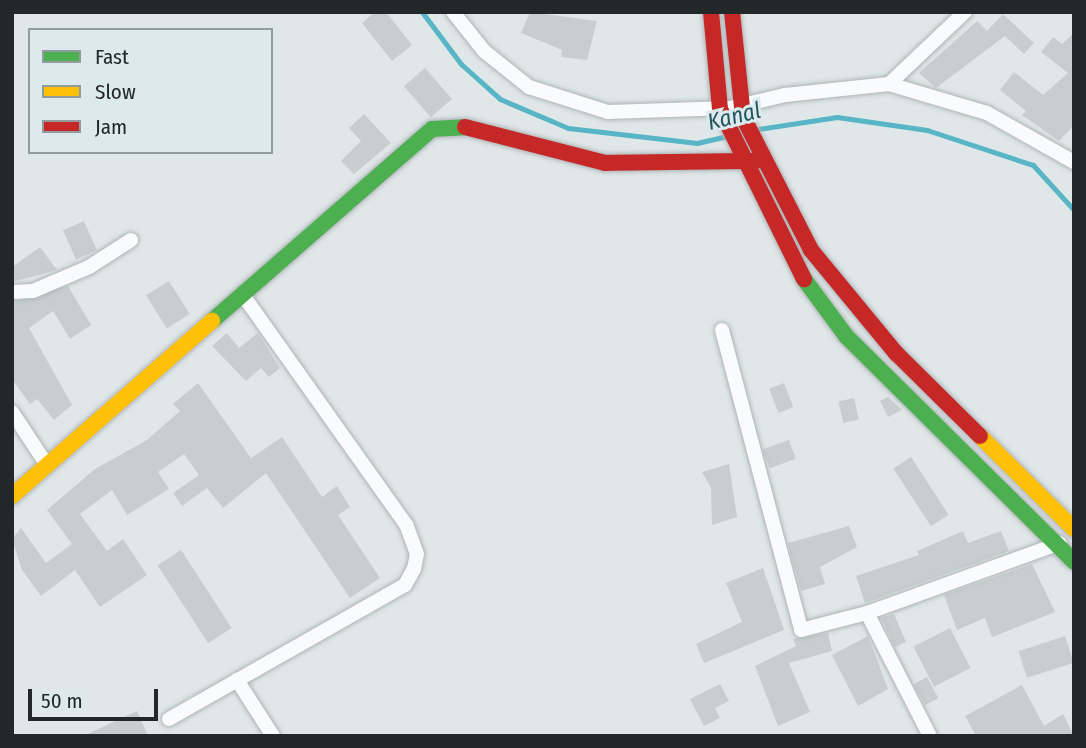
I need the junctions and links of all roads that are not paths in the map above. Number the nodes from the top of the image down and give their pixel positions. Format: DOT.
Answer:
graph roads {
  1 [pos="453,12"];
  2 [pos="710,12"];
  3 [pos="732,12"];
  4 [pos="965,12"];
  5 [pos="889,85"];
  6 [pos="720,109"];
  7 [pos="742,111"];
  8 [pos="761,159"];
  9 [pos="1074,162"];
  10 [pos="742,164"];
  11 [pos="131,240"];
  12 [pos="12,292"];
  13 [pos="243,295"];
  14 [pos="722,330"];
  15 [pos="12,412"];
  16 [pos="47,465"];
  17 [pos="12,496"];
  18 [pos="1074,529"];
  19 [pos="1060,543"];
  20 [pos="1074,562"];
  21 [pos="867,613"];
  22 [pos="237,680"];
  23 [pos="169,719"];
  24 [pos="273,736"];
  25 [pos="930,736"];
  1 -- 6 [label="street"];
  2 -- 6 [label="main road"];
  3 -- 7 [label="main road"];
  4 -- 5 [label="street"];
  5 -- 7 [label="street"];
  5 -- 9 [label="street"];
  6 -- 7 [label="street"];
  6 -- 10 [label="main road"];
  7 -- 8 [label="main road"];
  8 -- 10 [label="main road"];
  8 -- 18 [label="main road"];
  10 -- 13 [label="main road"];
  10 -- 19 [label="main road"];
  11 -- 12 [label="street"];
  13 -- 16 [label="main road"];
  13 -- 22 [label="street"];
  14 -- 21 [label="street"];
  15 -- 16 [label="street"];
  16 -- 17 [label="main road"];
  19 -- 20 [label="main road"];
  19 -- 21 [label="street"];
  21 -- 25 [label="street"];
  22 -- 23 [label="street"];
  22 -- 24 [label="street"];
}
